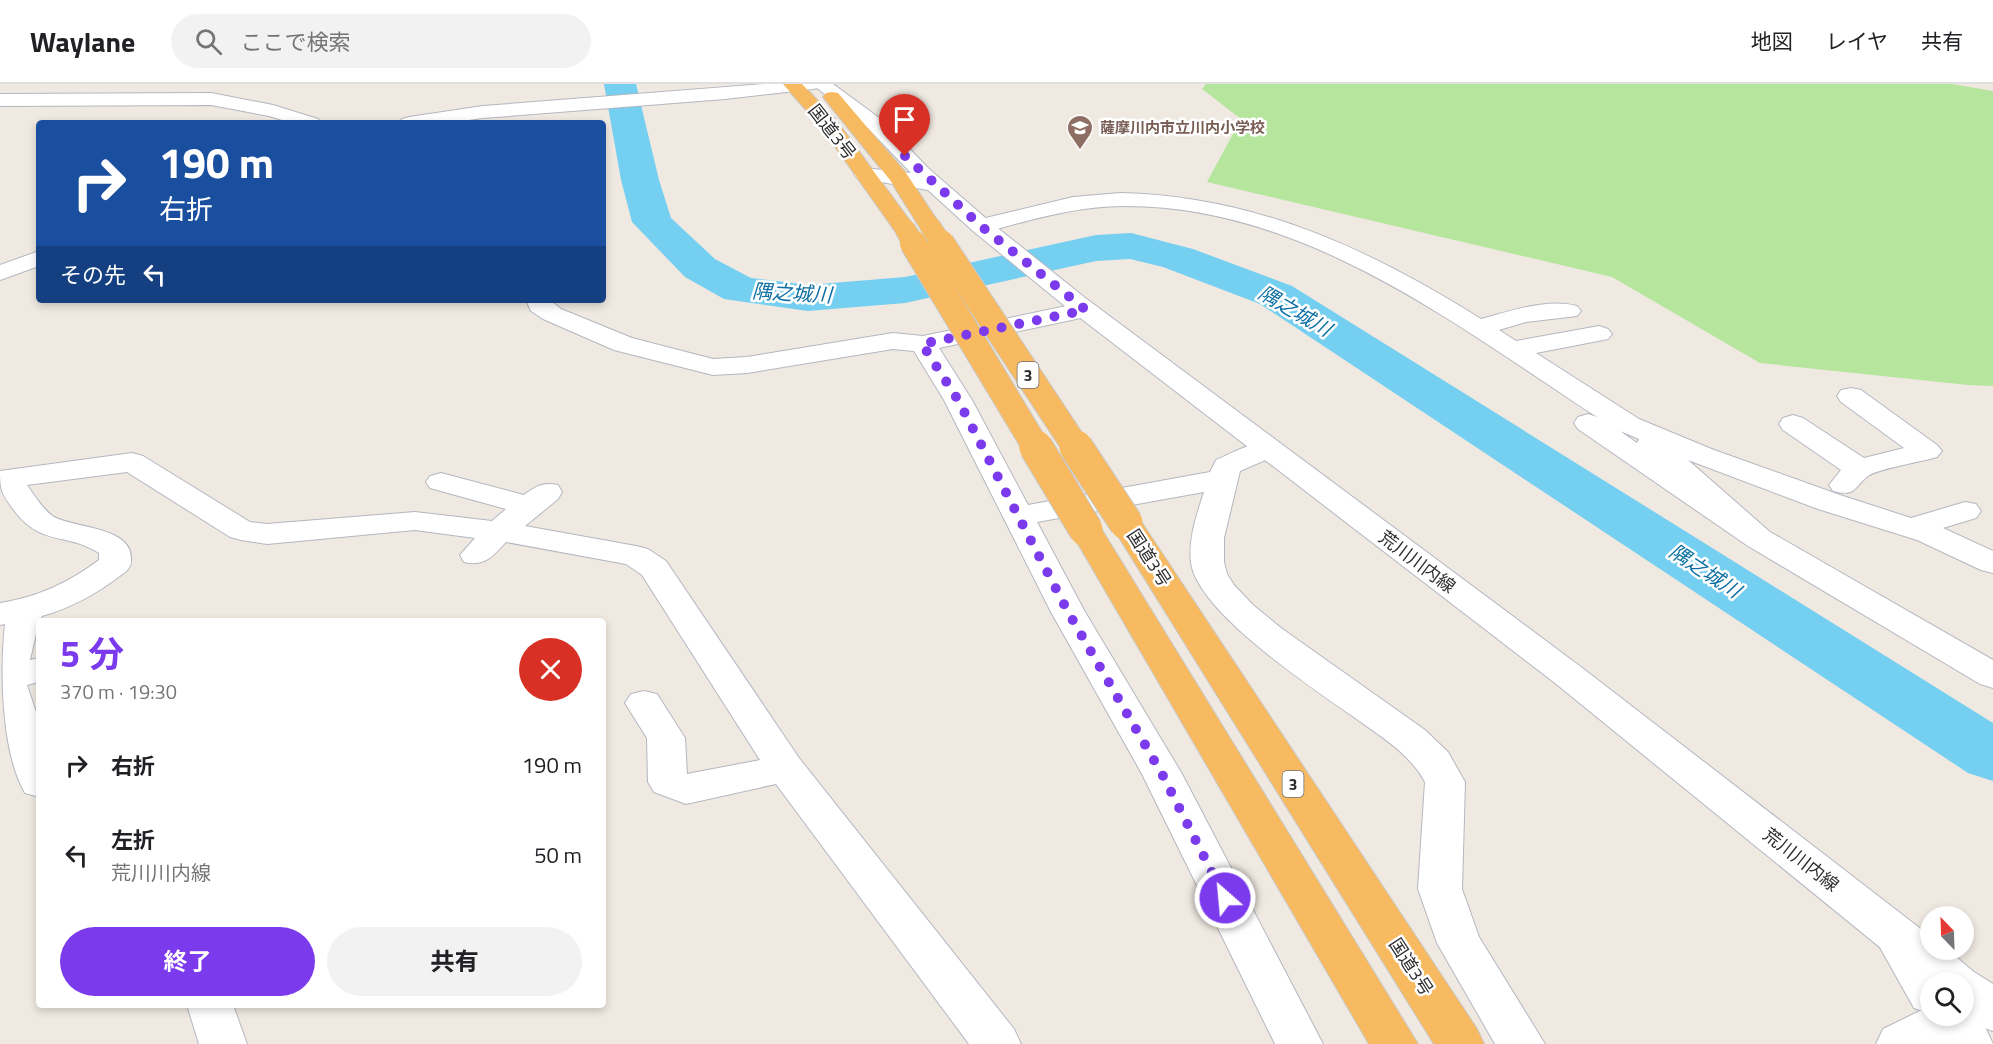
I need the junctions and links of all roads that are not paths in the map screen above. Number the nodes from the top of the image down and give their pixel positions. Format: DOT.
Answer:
graph roads {
  1 [pos="821,84"];
  2 [pos="800,85"];
  3 [pos="0,100"];
  4 [pos="522,114"];
  5 [pos="302,120"];
  6 [pos="425,120"];
  7 [pos="864,174"];
  8 [pos="898,177"];
  9 [pos="939,186"];
  10 [pos="1034,212"];
  11 [pos="917,228"];
  12 [pos="986,230"];
  13 [pos="36,259"];
  14 [pos="0,273"];
  15 [pos="539,303"];
  16 [pos="1081,306"];
  17 [pos="1568,311"];
  18 [pos="1478,328"];
  19 [pos="1599,334"];
  20 [pos="922,344"];
  21 [pos="1512,350"];
  22 [pos="1851,396"];
  23 [pos="1792,424"];
  24 [pos="1629,425"];
  25 [pos="1267,449"];
  26 [pos="1859,468"];
  27 [pos="1756,475"];
  28 [pos="4,479"];
  29 [pos="1223,479"];
  30 [pos="441,482"];
  31 [pos="1702,488"];
  32 [pos="1828,502"];
  33 [pos="1965,511"];
  34 [pos="1018,516"];
  35 [pos="1911,528"];
  36 [pos="1759,539"];
  37 [pos="487,543"];
  38 [pos="1993,563"];
  39 [pos="13,612"];
  40 [pos="1993,676"];
  41 [pos="14,681"];
  42 [pos="644,702"];
  43 [pos="785,768"];
  44 [pos="36,771"];
  45 [pos="1924,972"];
  46 [pos="211,1008"];
  47 [pos="1974,1009"];
  48 [pos="1993,1011"];
  49 [pos="1925,1026"];
  50 [pos="223,1044"];
  51 [pos="997,1044"];
  52 [pos="1299,1044"];
  53 [pos="1394,1044"];
  54 [pos="1460,1044"];
  55 [pos="1521,1044"];
  56 [pos="1900,1044"];
  1 -- 8 [label="highway, 国道3号 / 3"];
  1 -- 9 [label="street, 荒川川内線"];
  2 -- 4 [label="street"];
  2 -- 7 [label="highway, 国道3号 / 3"];
  3 -- 5 [label="street"];
  4 -- 6 [label="street"];
  7 -- 8 [label="street"];
  7 -- 11 [label="highway, 国道3号 / 3"];
  8 -- 9 [label="street"];
  8 -- 11 [label="highway, 国道3号 / 3"];
  9 -- 12 [label="street, 荒川川内線"];
  10 -- 12 [label="street"];
  10 -- 18 [label="street"];
  10 -- 36 [label="street"];
  11 -- 53 [label="highway, 国道3号 / 3, bridge"];
  11 -- 54 [label="highway, 国道3号 / 3, bridge"];
  12 -- 16 [label="street, 荒川川内線"];
  13 -- 14 [label="street"];
  15 -- 20 [label="street"];
  16 -- 20 [label="street"];
  16 -- 25 [label="street, 荒川川内線"];
  17 -- 18 [label="street"];
  18 -- 21 [label="street"];
  19 -- 21 [label="street"];
  20 -- 34 [label="street"];
  21 -- 24 [label="street"];
  22 -- 26 [label="street"];
  23 -- 26 [label="street"];
  24 -- 27 [label="street"];
  24 -- 31 [label="street"];
  25 -- 29 [label="street"];
  25 -- 45 [label="street, 荒川川内線"];
  26 -- 32 [label="street"];
  27 -- 31 [label="street"];
  27 -- 32 [label="street"];
  28 -- 37 [label="street"];
  28 -- 39 [label="street"];
  29 -- 34 [label="street"];
  29 -- 55 [label="street"];
  30 -- 37 [label="street"];
  31 -- 36 [label="street"];
  32 -- 35 [label="street"];
  33 -- 35 [label="street"];
  34 -- 52 [label="street"];
  35 -- 38 [label="street"];
  36 -- 40 [label="street"];
  37 -- 43 [label="street"];
  39 -- 41 [label="street"];
  41 -- 44 [label="street"];
  42 -- 43 [label="street"];
  43 -- 51 [label="street"];
  46 -- 50 [label="street"];
  47 -- 48 [label="street"];
  49 -- 56 [label="street"];
}
